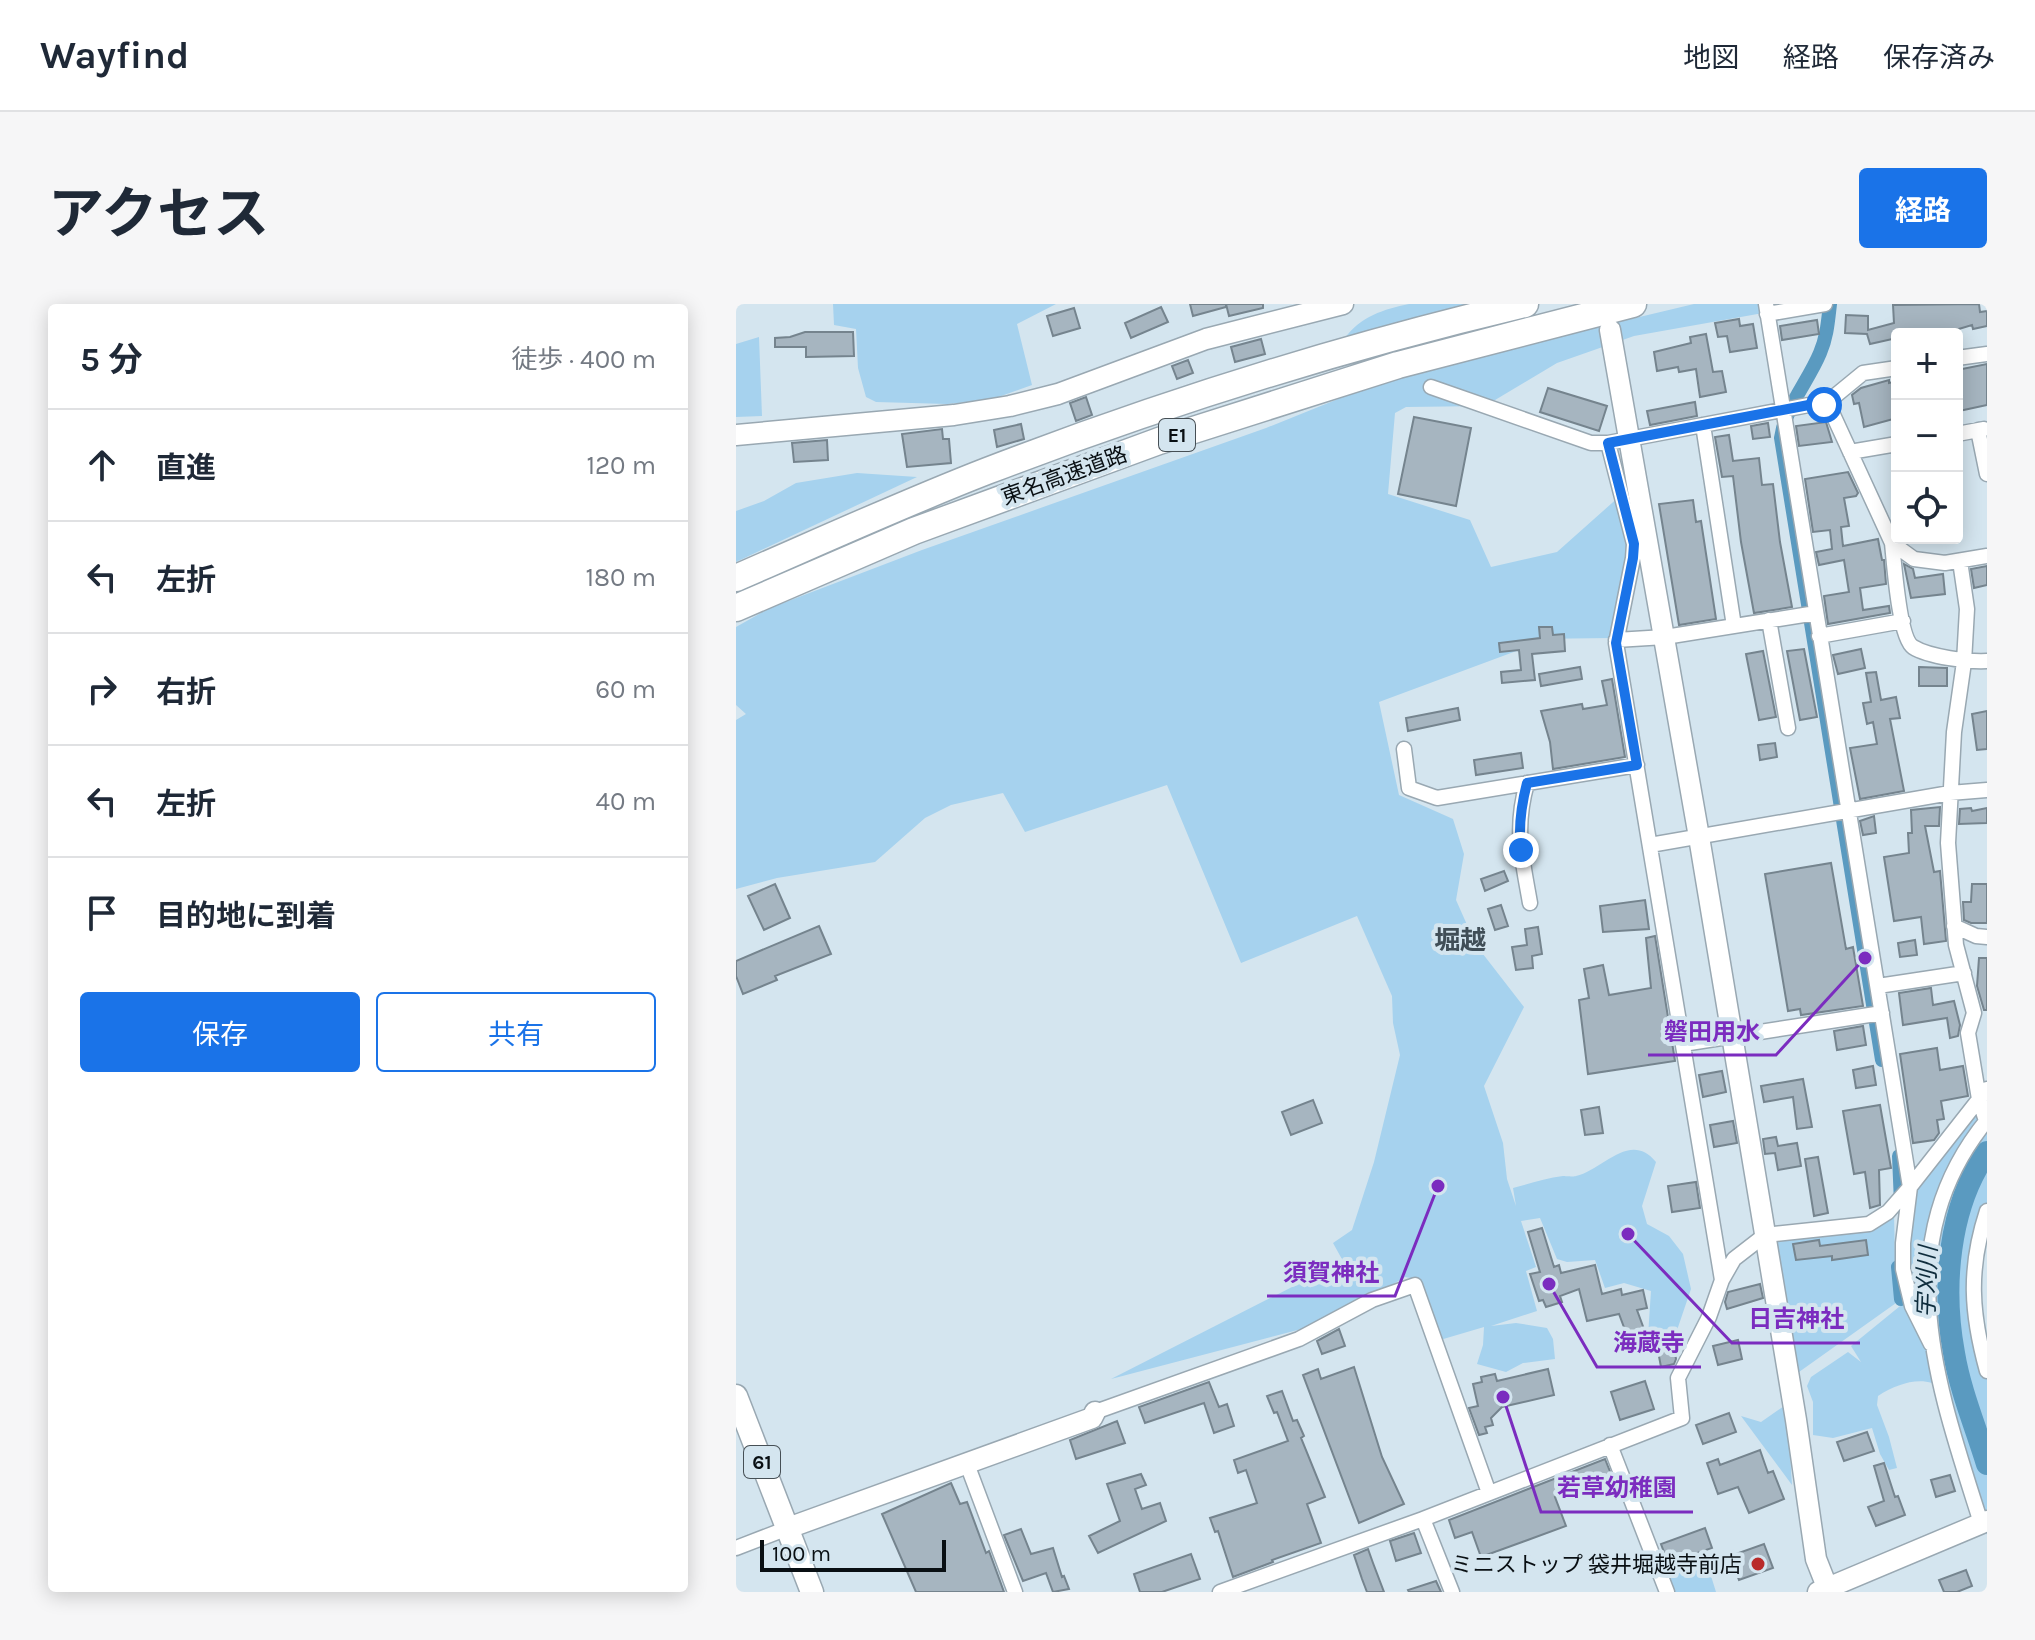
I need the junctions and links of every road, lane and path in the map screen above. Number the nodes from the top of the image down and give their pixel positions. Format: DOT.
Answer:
graph roads {
  1 [pos="1343,304"];
  2 [pos="1525,304"];
  3 [pos="1633,304"];
  4 [pos="1825,304"];
  5 [pos="1767,309"];
  6 [pos="1610,330"];
  7 [pos="1987,354"];
  8 [pos="1963,357"];
  9 [pos="1891,369"];
  10 [pos="1431,387"];
  11 [pos="1824,405"];
  12 [pos="1783,411"];
  13 [pos="1703,425"];
  14 [pos="1983,430"];
  15 [pos="1963,433"];
  16 [pos="736,435"];
  17 [pos="1630,439"];
  18 [pos="1608,443"];
  19 [pos="1891,445"];
  20 [pos="1850,452"];
  21 [pos="1987,474"];
  22 [pos="1891,541"];
  23 [pos="1892,544"];
  24 [pos="1893,544"];
  25 [pos="1987,556"];
  26 [pos="1960,561"];
  27 [pos="736,578"];
  28 [pos="736,608"];
  29 [pos="1816,613"];
  30 [pos="1769,620"];
  31 [pos="1903,621"];
  32 [pos="1734,626"];
  33 [pos="1819,636"];
  34 [pos="1665,637"];
  35 [pos="1616,640"];
  36 [pos="1987,661"];
  37 [pos="1964,662"];
  38 [pos="1788,728"];
  39 [pos="1404,749"];
  40 [pos="1637,765"];
  41 [pos="1527,783"];
  42 [pos="1987,790"];
  43 [pos="1950,793"];
  44 [pos="1848,811"];
  45 [pos="1699,837"];
  46 [pos="1650,845"];
  47 [pos="1530,903"];
  48 [pos="1954,926"];
  49 [pos="1987,937"];
  50 [pos="1964,973"];
  51 [pos="1878,986"];
  52 [pos="1882,1013"];
  53 [pos="1731,1035"];
  54 [pos="1683,1044"];
  55 [pos="1983,1094"];
  56 [pos="1987,1120"];
  57 [pos="1910,1187"];
  58 [pos="1987,1211"];
  59 [pos="1765,1235"];
  60 [pos="1722,1280"];
  61 [pos="1931,1344"];
  62 [pos="1987,1371"];
  63 [pos="736,1396"];
  64 [pos="1095,1412"];
  65 [pos="736,1430"];
  66 [pos="1610,1445"];
  67 [pos="967,1464"];
  68 [pos="1489,1493"];
  69 [pos="1423,1519"];
  70 [pos="1984,1522"];
  71 [pos="782,1530"];
  72 [pos="736,1548"];
  73 [pos="1825,1591"];
  74 [pos="799,1592"];
  75 [pos="812,1592"];
  76 [pos="1015,1592"];
  77 [pos="1220,1592"];
  78 [pos="1452,1592"];
  79 [pos="1667,1592"];
  1 -- 16 [label="street"];
  2 -- 27 [label="highway, 東名高速道路 / E1"];
  3 -- 28 [label="highway, 東名高速道路 / E1"];
  4 -- 5 [label="street"];
  5 -- 12 [label="street"];
  6 -- 17 [label="street"];
  7 -- 8 [label="street"];
  9 -- 11 [label="street"];
  10 -- 18 [label="street"];
  11 -- 12 [label="street"];
  11 -- 20 [label="street"];
  12 -- 13 [label="street"];
  12 -- 29 [label="street"];
  13 -- 17 [label="street"];
  13 -- 32 [label="street"];
  14 -- 15 [label="street"];
  14 -- 21 [label="street"];
  17 -- 18 [label="street"];
  17 -- 34 [label="street"];
  18 -- 35 [label="street"];
  19 -- 20 [label="street"];
  20 -- 22 [label="street"];
  23 -- 31 [label="street"];
  24 -- 26 [label="street"];
  25 -- 26 [label="street"];
  26 -- 37 [label="street"];
  29 -- 30 [label="street"];
  29 -- 33 [label="street"];
  30 -- 32 [label="street"];
  30 -- 38 [label="street"];
  31 -- 33 [label="street"];
  31 -- 37 [label="street"];
  32 -- 34 [label="street"];
  33 -- 44 [label="street"];
  34 -- 35 [label="street"];
  34 -- 45 [label="street"];
  35 -- 40 [label="street"];
  36 -- 37 [label="street"];
  37 -- 43 [label="street"];
  39 -- 41 [label="street"];
  40 -- 41 [label="street"];
  40 -- 46 [label="street"];
  41 -- 47 [label="street"];
  42 -- 43 [label="street"];
  43 -- 44 [label="street"];
  43 -- 48 [label="street"];
  44 -- 45 [label="street"];
  44 -- 51 [label="street"];
  45 -- 46 [label="street"];
  45 -- 53 [label="street"];
  46 -- 54 [label="street"];
  48 -- 49 [label="street"];
  48 -- 50 [label="street"];
  50 -- 51 [label="street"];
  50 -- 55 [label="street"];
  51 -- 52 [label="street"];
  52 -- 53 [label="street"];
  52 -- 57 [label="street"];
  53 -- 54 [label="street"];
  53 -- 59 [label="street"];
  54 -- 60 [label="street"];
  55 -- 56 [label="street"];
  55 -- 57 [label="street"];
  56 -- 61 [label="street"];
  57 -- 59 [label="street"];
  57 -- 61 [label="street"];
  58 -- 62 [label="street"];
  59 -- 60 [label="street"];
  59 -- 73 [label="street"];
  60 -- 66 [label="street"];
  61 -- 70 [label="street"];
  63 -- 71 [label="main road, 61"];
  64 -- 67 [label="street"];
  64 -- 68 [label="street"];
  65 -- 71 [label="main road, 61"];
  66 -- 68 [label="street"];
  66 -- 79 [label="street"];
  67 -- 71 [label="street"];
  67 -- 76 [label="street"];
  68 -- 69 [label="street"];
  69 -- 77 [label="street"];
  69 -- 78 [label="street"];
  70 -- 73 [label="street"];
  71 -- 72 [label="street"];
  71 -- 74 [label="main road, 61"];
  71 -- 75 [label="main road, 61"];
}
